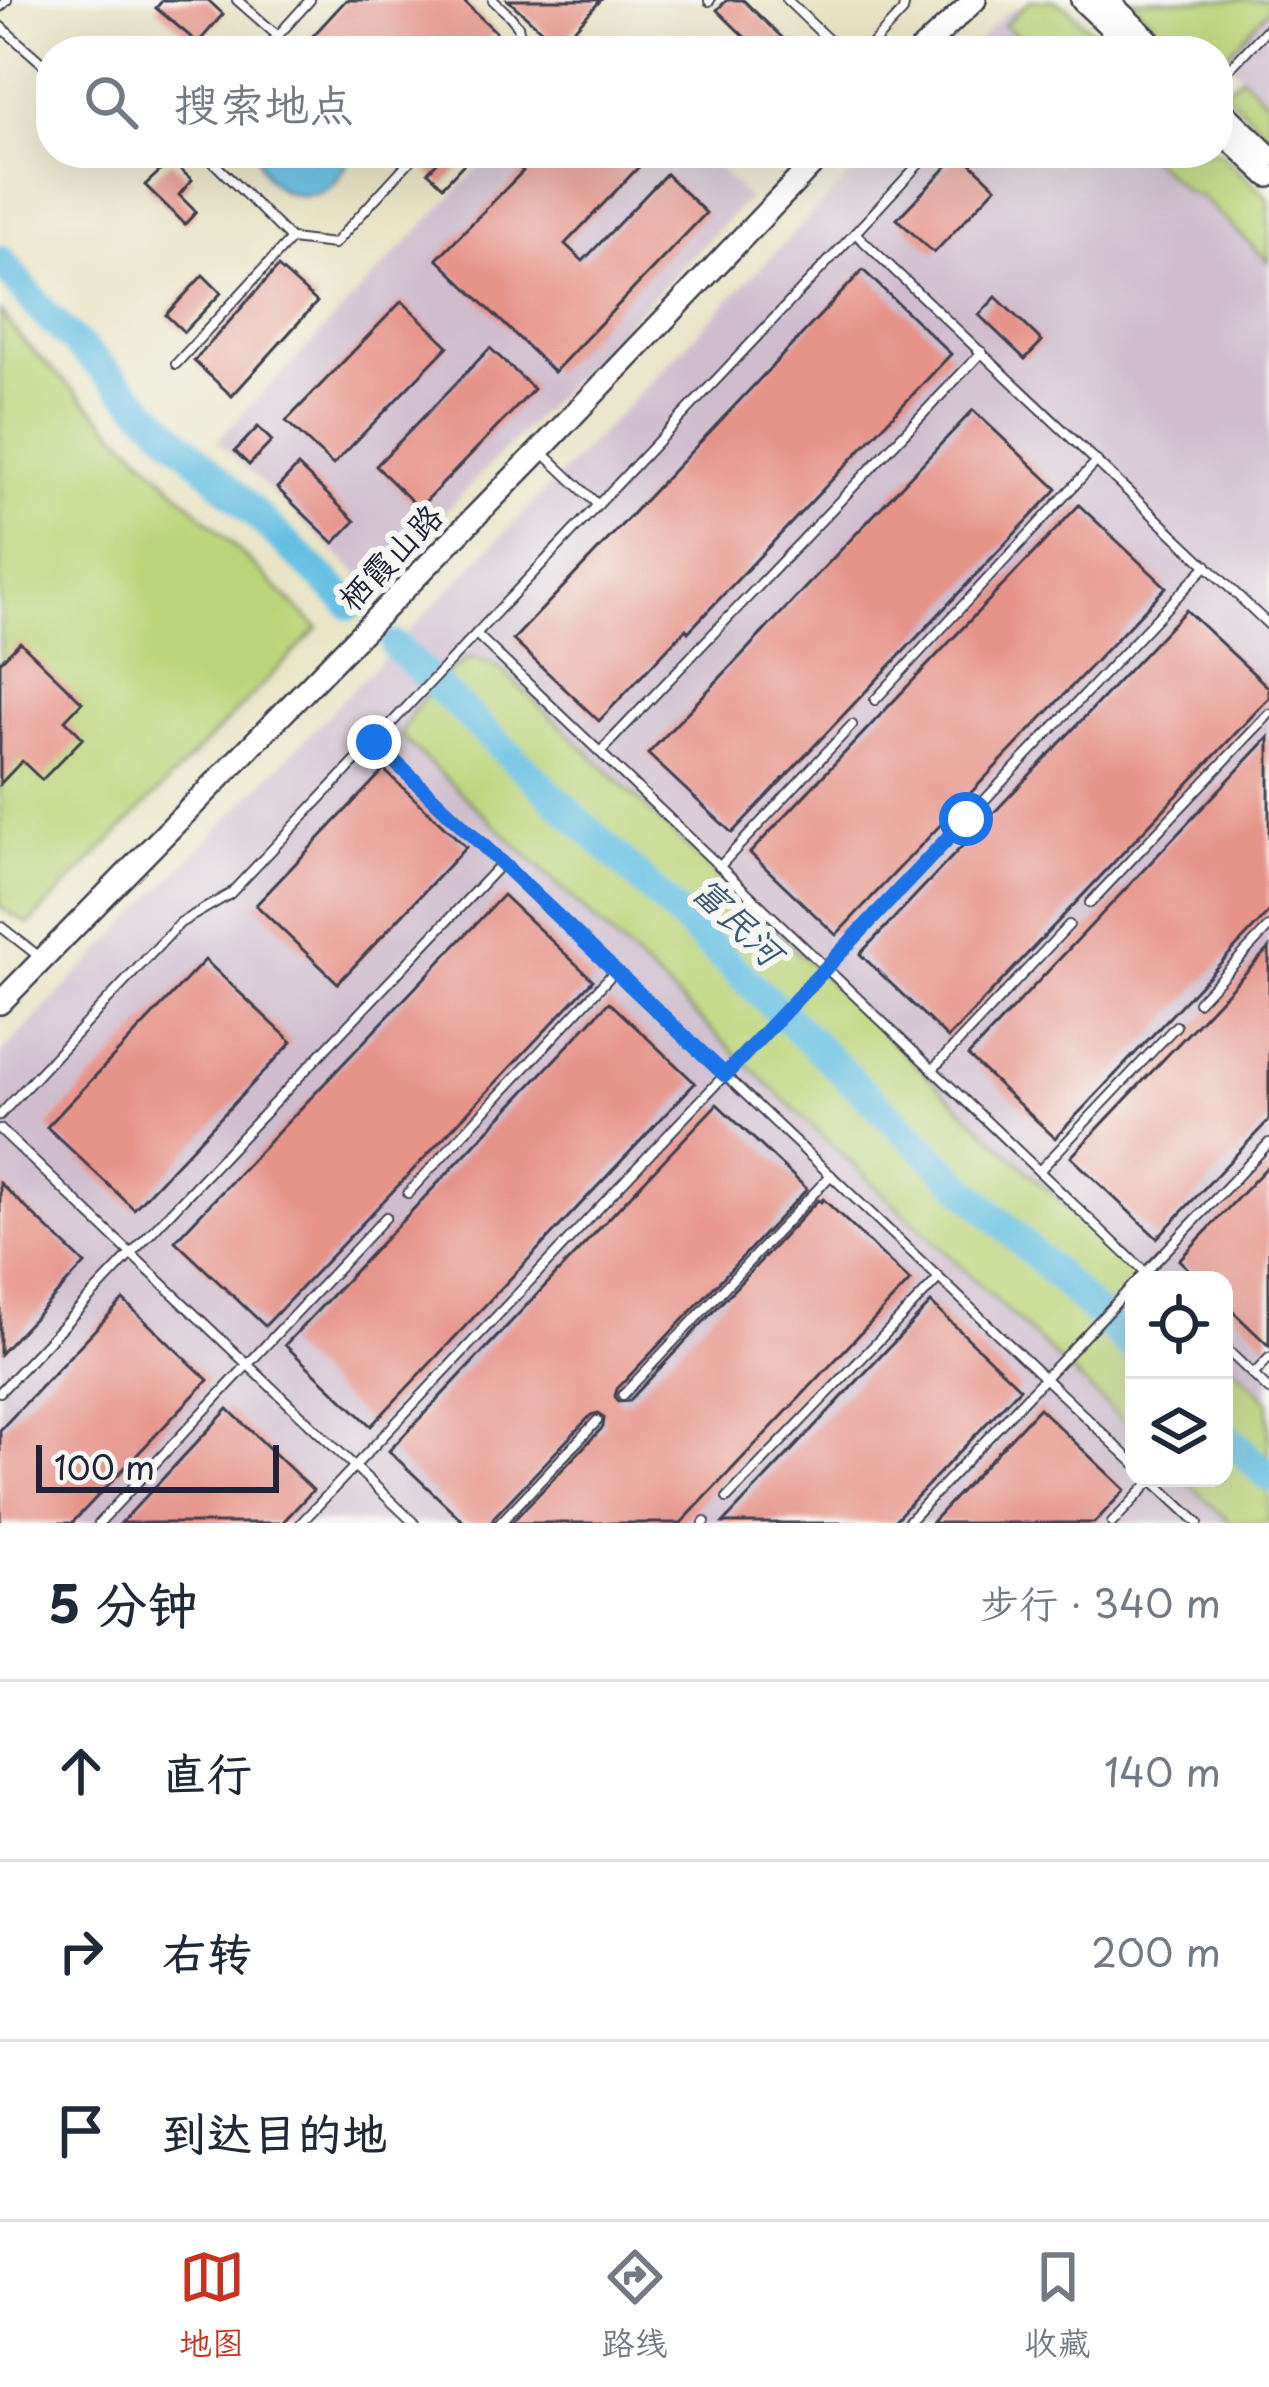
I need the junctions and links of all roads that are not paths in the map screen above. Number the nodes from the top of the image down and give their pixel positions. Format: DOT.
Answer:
graph roads {
  1 [pos="7,0"];
  2 [pos="238,0"];
  3 [pos="310,0"];
  4 [pos="493,0"];
  5 [pos="788,0"];
  6 [pos="904,0"];
  7 [pos="962,0"];
  8 [pos="975,0"];
  9 [pos="1082,0"];
  10 [pos="1107,0"];
  11 [pos="0,8"];
  12 [pos="0,26"];
  13 [pos="1269,27"];
  14 [pos="278,36"];
  15 [pos="520,36"];
  16 [pos="825,36"];
  17 [pos="880,36"];
  18 [pos="933,36"];
  19 [pos="937,36"];
  20 [pos="1120,36"];
  21 [pos="1144,36"];
  22 [pos="36,57"];
  23 [pos="1233,65"];
  24 [pos="1233,121"];
  25 [pos="1233,142"];
  26 [pos="1269,156"];
  27 [pos="219,168"];
  28 [pos="403,168"];
  29 [pos="809,168"];
  30 [pos="915,168"];
  31 [pos="1269,176"];
  32 [pos="855,233"];
  33 [pos="291,238"];
  34 [pos="982,352"];
  35 [pos="176,364"];
  36 [pos="540,450"];
  37 [pos="1097,461"];
  38 [pos="598,505"];
  39 [pos="1207,566"];
  40 [pos="1269,625"];
  41 [pos="476,634"];
  42 [pos="875,700"];
  43 [pos="1269,714"];
  44 [pos="851,725"];
  45 [pos="374,742"];
  46 [pos="600,752"];
  47 [pos="502,863"];
  48 [pos="720,866"];
  49 [pos="1090,903"];
  50 [pos="1069,925"];
  51 [pos="0,926"];
  52 [pos="1269,927"];
  53 [pos="42,959"];
  54 [pos="826,968"];
  55 [pos="616,971"];
  56 [pos="5,989"];
  57 [pos="1198,1002"];
  58 [pos="1176,1026"];
  59 [pos="933,1070"];
  60 [pos="725,1075"];
  61 [pos="0,1115"];
  62 [pos="0,1129"];
  63 [pos="1269,1143"];
  64 [pos="1039,1171"];
  65 [pos="831,1175"];
  66 [pos="408,1193"];
  67 [pos="386,1217"];
  68 [pos="131,1254"];
  69 [pos="1135,1271"];
  70 [pos="1150,1271"];
  71 [pos="939,1278"];
  72 [pos="1125,1294"];
  73 [pos="1233,1356"];
  74 [pos="1269,1358"];
  75 [pos="247,1364"];
  76 [pos="1253,1375"];
  77 [pos="1045,1378"];
  78 [pos="1269,1390"];
  79 [pos="0,1391"];
  80 [pos="622,1395"];
  81 [pos="597,1421"];
  82 [pos="1125,1454"];
  83 [pos="355,1466"];
  84 [pos="1144,1487"];
  85 [pos="1160,1487"];
  86 [pos="728,1498"];
  87 [pos="99,1523"];
  88 [pos="301,1523"];
  89 [pos="414,1523"];
  90 [pos="500,1523"];
  91 [pos="907,1523"];
  92 [pos="1112,1523"];
  93 [pos="1198,1523"];
  1 -- 11 [label="lane"];
  2 -- 14 [label="lane"];
  3 -- 14 [label="lane"];
  4 -- 15 [label="lane"];
  5 -- 16 [label="lane"];
  6 -- 17 [label="lane"];
  7 -- 18 [label="street"];
  8 -- 19 [label="street"];
  9 -- 20 [label="street"];
  10 -- 21 [label="street"];
  12 -- 22 [label="lane"];
  13 -- 23 [label="lane"];
  24 -- 26 [label="street"];
  25 -- 31 [label="street"];
  27 -- 33 [label="lane"];
  28 -- 33 [label="lane"];
  29 -- 36 [label="street, 栖霞山路"];
  30 -- 32 [label="lane"];
  32 -- 34 [label="lane"];
  32 -- 38 [label="lane"];
  33 -- 35 [label="lane"];
  34 -- 37 [label="lane"];
  34 -- 46 [label="lane"];
  36 -- 38 [label="lane"];
  36 -- 53 [label="street, 栖霞山路"];
  37 -- 39 [label="lane"];
  37 -- 42 [label="lane"];
  38 -- 41 [label="lane"];
  39 -- 40 [label="lane"];
  39 -- 54 [label="lane"];
  41 -- 45 [label="lane"];
  41 -- 46 [label="lane"];
  43 -- 49 [label="lane"];
  44 -- 48 [label="lane"];
  45 -- 47 [label="lane"];
  45 -- 61 [label="lane"];
  46 -- 48 [label="lane"];
  47 -- 55 [label="lane"];
  47 -- 68 [label="lane"];
  48 -- 54 [label="lane"];
  50 -- 59 [label="lane"];
  51 -- 53 [label="lane"];
  52 -- 57 [label="lane"];
  53 -- 56 [label="street, 栖霞山路"];
  54 -- 59 [label="lane"];
  54 -- 60 [label="lane"];
  55 -- 60 [label="lane"];
  55 -- 66 [label="lane"];
  58 -- 64 [label="lane"];
  59 -- 64 [label="lane"];
  60 -- 65 [label="lane"];
  60 -- 83 [label="lane"];
  62 -- 68 [label="lane"];
  63 -- 70 [label="lane"];
  64 -- 69 [label="lane"];
  65 -- 71 [label="lane"];
  65 -- 80 [label="lane"];
  67 -- 75 [label="lane"];
  68 -- 75 [label="lane"];
  68 -- 79 [label="lane"];
  71 -- 77 [label="lane"];
  71 -- 86 [label="lane"];
  72 -- 77 [label="lane"];
  73 -- 76 [label="lane"];
  74 -- 76 [label="lane"];
  75 -- 83 [label="lane"];
  75 -- 87 [label="lane"];
  76 -- 78 [label="lane"];
  77 -- 82 [label="lane"];
  77 -- 91 [label="lane"];
  81 -- 90 [label="lane"];
  83 -- 88 [label="lane"];
  83 -- 89 [label="lane"];
  84 -- 92 [label="lane"];
  85 -- 93 [label="lane"];
}
